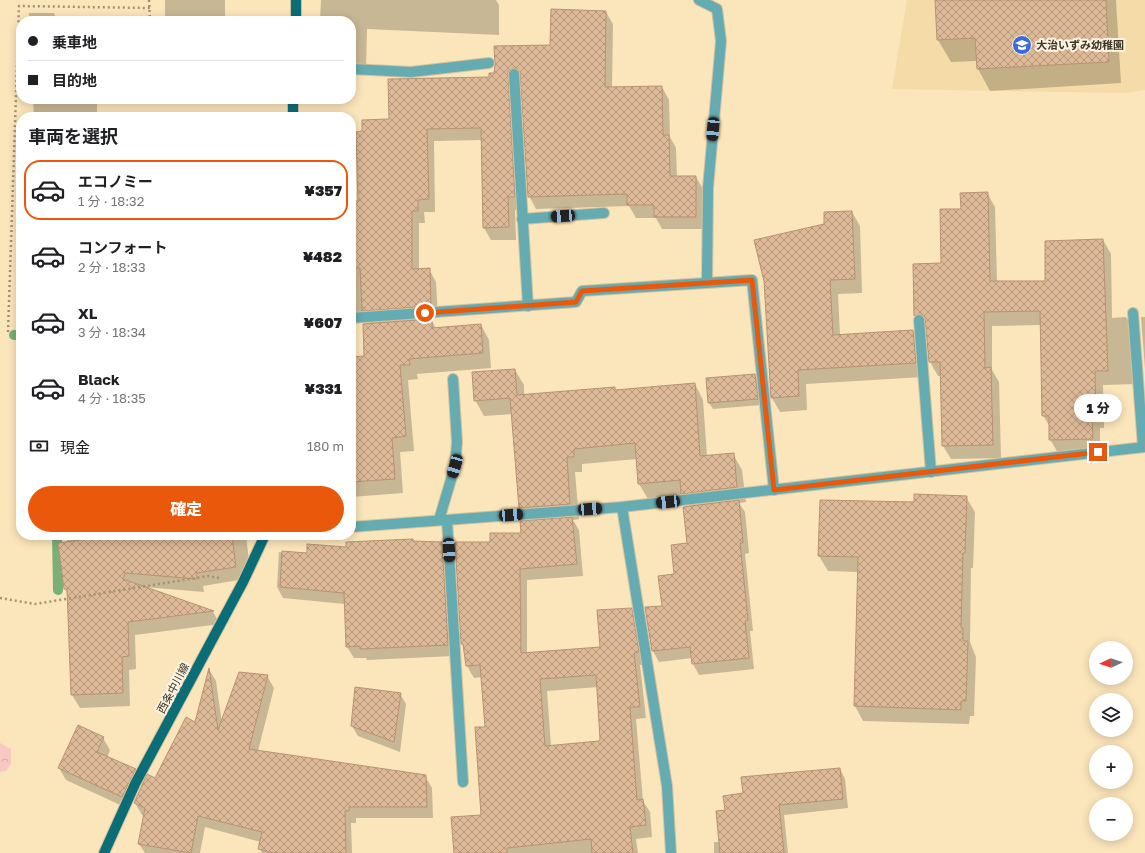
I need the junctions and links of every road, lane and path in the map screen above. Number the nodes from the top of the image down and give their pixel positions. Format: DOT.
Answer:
graph roads {
  1 [pos="150,0"];
  2 [pos="296,0"];
  3 [pos="699,0"];
  4 [pos="150,8"];
  5 [pos="19,16"];
  6 [pos="150,16"];
  7 [pos="296,16"];
  8 [pos="489,63"];
  9 [pos="356,69"];
  10 [pos="514,74"];
  11 [pos="16,95"];
  12 [pos="604,214"];
  13 [pos="522,219"];
  14 [pos="708,283"];
  15 [pos="528,306"];
  16 [pos="1133,313"];
  17 [pos="356,318"];
  18 [pos="919,320"];
  19 [pos="8,332"];
  20 [pos="454,379"];
  21 [pos="1144,447"];
  22 [pos="931,472"];
  23 [pos="774,490"];
  24 [pos="622,507"];
  25 [pos="443,520"];
  26 [pos="356,527"];
  27 [pos="263,540"];
  28 [pos="243,582"];
  29 [pos="0,598"];
  30 [pos="463,782"];
  31 [pos="104,853"];
  32 [pos="671,853"];
  1 -- 4 [label="path"];
  2 -- 7 [label="main road"];
  3 -- 14 [label="street"];
  4 -- 5 [label="path"];
  4 -- 6 [label="path"];
  8 -- 9 [label="street"];
  10 -- 13 [label="street"];
  11 -- 19 [label="path"];
  12 -- 13 [label="street"];
  13 -- 15 [label="street"];
  14 -- 15 [label="street"];
  14 -- 23 [label="street"];
  15 -- 17 [label="street"];
  16 -- 21 [label="street"];
  18 -- 22 [label="street"];
  20 -- 25 [label="street"];
  21 -- 22 [label="street"];
  22 -- 23 [label="street"];
  23 -- 24 [label="street"];
  24 -- 25 [label="street"];
  24 -- 32 [label="street"];
  25 -- 26 [label="street"];
  25 -- 30 [label="street"];
  27 -- 28 [label="main road, 西条中川線"];
  28 -- 29 [label="path"];
  28 -- 31 [label="main road, 西条中川線"];
}
